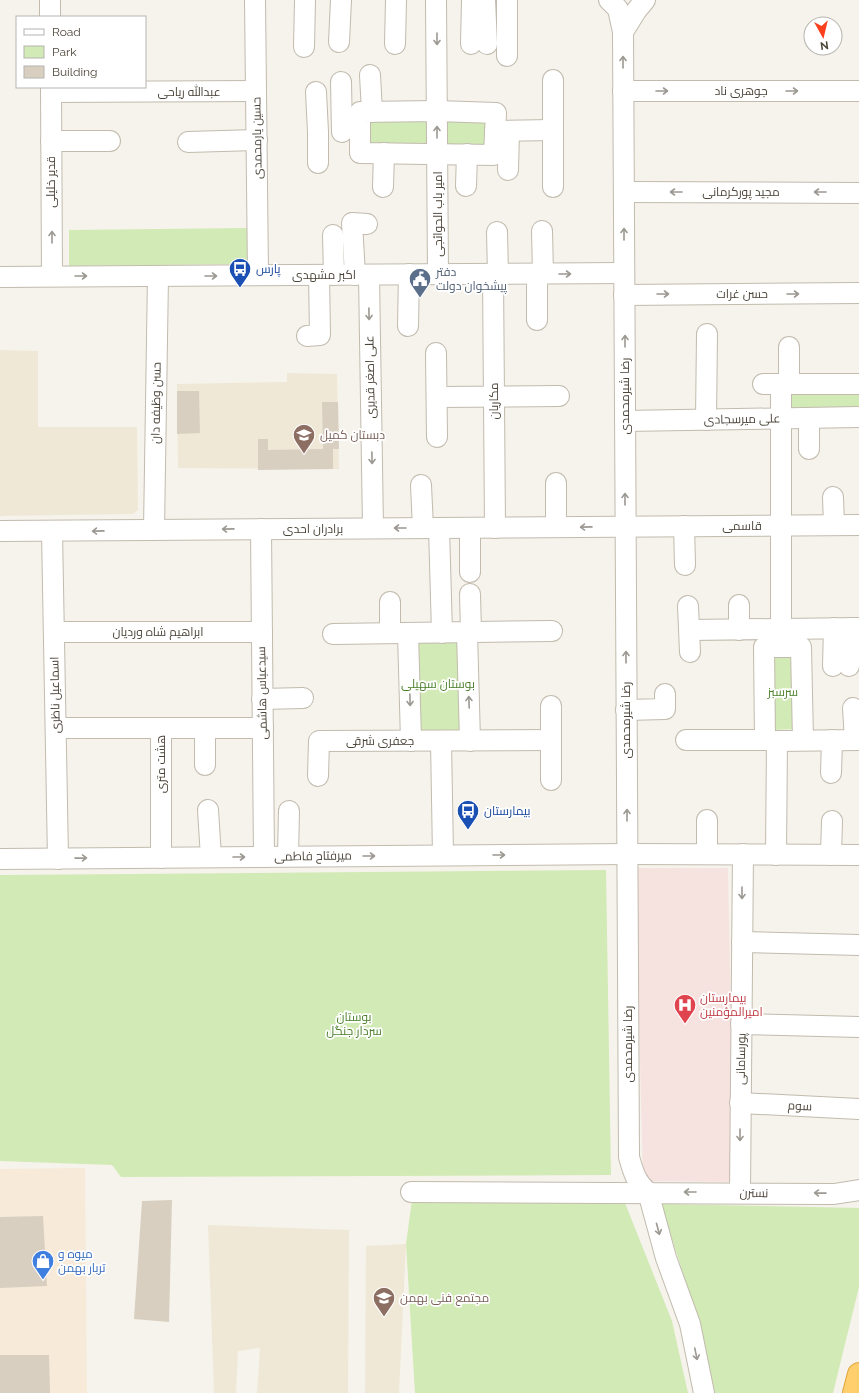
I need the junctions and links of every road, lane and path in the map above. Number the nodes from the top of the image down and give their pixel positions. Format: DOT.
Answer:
graph roads {
  1 [pos="50,0"];
  2 [pos="255,0"];
  3 [pos="305,0"];
  4 [pos="318,0"];
  5 [pos="341,0"];
  6 [pos="396,0"];
  7 [pos="436,0"];
  8 [pos="472,0"];
  9 [pos="485,0"];
  10 [pos="507,0"];
  11 [pos="609,0"];
  12 [pos="645,0"];
  13 [pos="50,16"];
  14 [pos="623,32"];
  15 [pos="339,42"];
  16 [pos="395,44"];
  17 [pos="507,56"];
  18 [pos="370,74"];
  19 [pos="553,80"];
  20 [pos="341,82"];
  21 [pos="51,89"];
  22 [pos="623,90"];
  23 [pos="256,91"];
  24 [pos="859,91"];
  25 [pos="316,92"];
  26 [pos="437,111"];
  27 [pos="372,112"];
  28 [pos="553,130"];
  29 [pos="351,131"];
  30 [pos="502,131"];
  31 [pos="318,132"];
  32 [pos="257,140"];
  33 [pos="51,141"];
  34 [pos="110,141"];
  35 [pos="188,142"];
  36 [pos="384,153"];
  37 [pos="437,153"];
  38 [pos="467,154"];
  39 [pos="318,164"];
  40 [pos="508,170"];
  41 [pos="466,186"];
  42 [pos="383,187"];
  43 [pos="553,187"];
  44 [pos="624,192"];
  45 [pos="859,192"];
  46 [pos="367,224"];
  47 [pos="542,231"];
  48 [pos="497,232"];
  49 [pos="333,235"];
  50 [pos="624,273"];
  51 [pos="408,274"];
  52 [pos="438,274"];
  53 [pos="495,274"];
  54 [pos="540,274"];
  55 [pos="258,275"];
  56 [pos="327,275"];
  57 [pos="362,275"];
  58 [pos="52,276"];
  59 [pos="158,276"];
  60 [pos="0,277"];
  61 [pos="859,293"];
  62 [pos="624,295"];
  63 [pos="537,320"];
  64 [pos="408,326"];
  65 [pos="707,334"];
  66 [pos="319,336"];
  67 [pos="789,347"];
  68 [pos="436,353"];
  69 [pos="778,384"];
  70 [pos="859,384"];
  71 [pos="494,396"];
  72 [pos="560,396"];
  73 [pos="437,397"];
  74 [pos="859,417"];
  75 [pos="781,418"];
  76 [pos="809,418"];
  77 [pos="706,420"];
  78 [pos="625,421"];
  79 [pos="437,437"];
  80 [pos="809,449"];
  81 [pos="556,483"];
  82 [pos="421,485"];
  83 [pos="833,497"];
  84 [pos="834,525"];
  85 [pos="859,525"];
  86 [pos="625,526"];
  87 [pos="684,526"];
  88 [pos="781,526"];
  89 [pos="556,527"];
  90 [pos="373,528"];
  91 [pos="431,528"];
  92 [pos="470,528"];
  93 [pos="495,528"];
  94 [pos="261,529"];
  95 [pos="154,530"];
  96 [pos="0,531"];
  97 [pos="52,531"];
  98 [pos="685,565"];
  99 [pos="470,572"];
  100 [pos="470,594"];
  101 [pos="390,602"];
  102 [pos="739,605"];
  103 [pos="688,606"];
  104 [pos="848,628"];
  105 [pos="690,630"];
  106 [pos="739,630"];
  107 [pos="552,631"];
  108 [pos="54,632"];
  109 [pos="262,632"];
  110 [pos="442,632"];
  111 [pos="469,632"];
  112 [pos="399,633"];
  113 [pos="333,634"];
  114 [pos="782,638"];
  115 [pos="690,652"];
  116 [pos="841,666"];
  117 [pos="665,694"];
  118 [pos="303,698"];
  119 [pos="262,699"];
  120 [pos="551,706"];
  121 [pos="853,708"];
  122 [pos="626,710"];
  123 [pos="56,728"];
  124 [pos="161,728"];
  125 [pos="205,728"];
  126 [pos="263,728"];
  127 [pos="551,740"];
  128 [pos="686,740"];
  129 [pos="803,740"];
  130 [pos="832,740"];
  131 [pos="857,740"];
  132 [pos="411,741"];
  133 [pos="441,741"];
  134 [pos="470,741"];
  135 [pos="771,741"];
  136 [pos="205,765"];
  137 [pos="831,773"];
  138 [pos="318,776"];
  139 [pos="550,780"];
  140 [pos="208,810"];
  141 [pos="289,811"];
  142 [pos="707,820"];
  143 [pos="832,820"];
  144 [pos="0,848"];
  145 [pos="627,854"];
  146 [pos="707,854"];
  147 [pos="743,854"];
  148 [pos="443,855"];
  149 [pos="776,855"];
  150 [pos="831,855"];
  151 [pos="859,855"];
  152 [pos="288,856"];
  153 [pos="211,857"];
  154 [pos="264,857"];
  155 [pos="161,858"];
  156 [pos="0,859"];
  157 [pos="58,859"];
  158 [pos="742,942"];
  159 [pos="859,945"];
  160 [pos="741,1024"];
  161 [pos="859,1027"];
  162 [pos="740,1103"];
  163 [pos="859,1109"];
  164 [pos="859,1190"];
  165 [pos="411,1192"];
  166 [pos="648,1192"];
  167 [pos="740,1192"];
  168 [pos="859,1374"];
  169 [pos="704,1393"];
  170 [pos="854,1393"];
  1 -- 13 [label="street"];
  2 -- 23 [label="street, حسین یارمحمدی"];
  3 -- 4 [label="street"];
  5 -- 15 [label="street"];
  6 -- 16 [label="street"];
  7 -- 26 [label="street, one-way"];
  8 -- 9 [label="street"];
  10 -- 17 [label="street"];
  11 -- 14 [label="street, رضا شیرمحمدی"];
  12 -- 14 [label="street"];
  22 -- 14 [label="street, رضا شیرمحمدی, one-way"];
  18 -- 27 [label="street"];
  19 -- 28 [label="street"];
  20 -- 29 [label="street"];
  21 -- 23 [label="street, عبدالله ریاحی"];
  21 -- 33 [label="street, قدیر خلیلی"];
  22 -- 24 [label="street, جوهری ناد, one-way"];
  22 -- 44 [label="street, رضا شیرمحمدی"];
  23 -- 32 [label="street, حسین یارمحمدی"];
  25 -- 31 [label="street"];
  26 -- 27 [label="street"];
  26 -- 30 [label="street"];
  37 -- 26 [label="street, امیر باب الحوائجی, one-way"];
  27 -- 29 [label="street"];
  28 -- 30 [label="street"];
  28 -- 43 [label="street"];
  29 -- 31 [label="street"];
  29 -- 36 [label="street"];
  30 -- 38 [label="street"];
  30 -- 40 [label="street"];
  31 -- 39 [label="street"];
  32 -- 35 [label="street"];
  32 -- 55 [label="street, حسین یارمحمدی"];
  33 -- 34 [label="street"];
  58 -- 33 [label="street, قدیر خلیلی, one-way"];
  36 -- 37 [label="street"];
  36 -- 42 [label="street"];
  37 -- 38 [label="street"];
  37 -- 52 [label="street, امیر باب الحوائجی"];
  38 -- 41 [label="street"];
  45 -- 44 [label="street, مجید پورکرمانی, one-way"];
  50 -- 44 [label="street, رضا شیرمحمدی, one-way"];
  46 -- 57 [label="street, علی اصغر قدیری"];
  47 -- 54 [label="street"];
  48 -- 53 [label="street, مکاریان"];
  49 -- 56 [label="street"];
  54 -- 50 [label="street, اکبر مشهدی, one-way"];
  50 -- 62 [label="street, رضا شیرمحمدی"];
  51 -- 52 [label="street, اکبر مشهدی"];
  51 -- 57 [label="street, اکبر مشهدی"];
  51 -- 64 [label="street"];
  52 -- 53 [label="street, اکبر مشهدی"];
  53 -- 54 [label="street, اکبر مشهدی"];
  53 -- 71 [label="street, مکاریان"];
  54 -- 63 [label="street"];
  55 -- 56 [label="street, اکبر مشهدی"];
  59 -- 55 [label="street, اکبر مشهدی, one-way"];
  56 -- 57 [label="street, اکبر مشهدی"];
  56 -- 66 [label="street"];
  57 -- 90 [label="street, علی اصغر قدیری, one-way"];
  58 -- 59 [label="street, اکبر مشهدی, one-way"];
  58 -- 60 [label="street, اکبر مشهدی"];
  59 -- 95 [label="street, حسن وظیفه دان"];
  62 -- 61 [label="street, حسن غرات, one-way"];
  78 -- 62 [label="street, رضا شیرمحمدی, one-way"];
  65 -- 77 [label="street"];
  67 -- 69 [label="street"];
  68 -- 73 [label="street"];
  69 -- 70 [label="street"];
  69 -- 75 [label="street"];
  71 -- 72 [label="street"];
  71 -- 73 [label="street"];
  71 -- 93 [label="street, مکاریان"];
  73 -- 79 [label="street"];
  74 -- 76 [label="street, علی میرسجادی"];
  75 -- 76 [label="street, علی میرسجادی"];
  75 -- 77 [label="street, علی میرسجادی"];
  75 -- 88 [label="street"];
  76 -- 80 [label="street"];
  77 -- 78 [label="street, علی میرسجادی"];
  86 -- 78 [label="street, رضا شیرمحمدی, one-way"];
  81 -- 89 [label="street"];
  82 -- 91 [label="street"];
  83 -- 84 [label="street"];
  84 -- 85 [label="street, قاسمی"];
  84 -- 88 [label="street, قاسمی"];
  86 -- 87 [label="street, قاسمی"];
  86 -- 89 [label="street, برادران احدی, one-way"];
  122 -- 86 [label="street, رضا شیرمحمدی, one-way"];
  87 -- 88 [label="street, قاسمی"];
  87 -- 98 [label="street"];
  88 -- 114 [label="street"];
  89 -- 93 [label="street, برادران احدی"];
  91 -- 90 [label="street, برادران احدی, one-way"];
  90 -- 94 [label="street, برادران احدی"];
  91 -- 92 [label="street, برادران احدی"];
  91 -- 110 [label="street"];
  92 -- 93 [label="street, برادران احدی"];
  92 -- 99 [label="street"];
  94 -- 95 [label="street, برادران احدی, one-way"];
  94 -- 109 [label="street, سیدعباس هاشمی"];
  95 -- 97 [label="street, برادران احدی, one-way"];
  96 -- 97 [label="street, برادران احدی"];
  97 -- 108 [label="street, اسماعیل ناظری"];
  100 -- 111 [label="street"];
  101 -- 112 [label="street"];
  102 -- 106 [label="street"];
  103 -- 105 [label="street"];
  104 -- 114 [label="street"];
  104 -- 116 [label="street"];
  105 -- 106 [label="street"];
  105 -- 115 [label="street"];
  106 -- 114 [label="street"];
  107 -- 111 [label="street"];
  108 -- 109 [label="street, ابراهیم شاه وردیان"];
  108 -- 123 [label="street, اسماعیل ناظری"];
  109 -- 119 [label="street, سیدعباس هاشمی"];
  110 -- 111 [label="street"];
  110 -- 112 [label="street"];
  134 -- 111 [label="street, one-way"];
  112 -- 113 [label="street"];
  112 -- 132 [label="street, one-way"];
  114 -- 129 [label="street"];
  114 -- 135 [label="street"];
  117 -- 122 [label="street"];
  118 -- 119 [label="street"];
  119 -- 126 [label="street, سیدعباس هاشمی"];
  120 -- 127 [label="street"];
  121 -- 131 [label="street"];
  145 -- 122 [label="street, رضا شیرمحمدی, one-way"];
  123 -- 124 [label="street, هشت متری"];
  123 -- 157 [label="street, اسماعیل ناظری"];
  124 -- 125 [label="street"];
  124 -- 155 [label="street, هشت متری"];
  125 -- 126 [label="street"];
  125 -- 136 [label="street"];
  126 -- 154 [label="street, سیدعباس هاشمی"];
  127 -- 134 [label="street, جعفری شرقی"];
  127 -- 139 [label="street"];
  128 -- 135 [label="street"];
  129 -- 130 [label="street"];
  129 -- 135 [label="street"];
  130 -- 131 [label="street"];
  130 -- 137 [label="street"];
  132 -- 133 [label="street, جعفری شرقی"];
  132 -- 138 [label="street, جعفری شرقی"];
  133 -- 134 [label="street, جعفری شرقی"];
  133 -- 148 [label="street"];
  135 -- 149 [label="street"];
  140 -- 153 [label="street"];
  141 -- 152 [label="street"];
  142 -- 146 [label="street"];
  143 -- 150 [label="street"];
  144 -- 156 [label="street"];
  145 -- 146 [label="street"];
  148 -- 145 [label="street, میرفتاح فاطمی, one-way"];
  145 -- 166 [label="street, رضا شیرمحمدی"];
  146 -- 147 [label="street"];
  147 -- 149 [label="street"];
  147 -- 158 [label="street, پورسامانی, one-way"];
  152 -- 148 [label="street, میرفتاح فاطمی, one-way"];
  149 -- 150 [label="street"];
  150 -- 151 [label="street"];
  152 -- 154 [label="street, میرفتاح فاطمی"];
  153 -- 154 [label="street, میرفتاح فاطمی, one-way"];
  153 -- 155 [label="street, میرفتاح فاطمی"];
  157 -- 155 [label="street, میرفتاح فاطمی, one-way"];
  156 -- 157 [label="street, میرفتاح فاطمی"];
  158 -- 159 [label="street"];
  158 -- 160 [label="street, پورسامانی"];
  160 -- 161 [label="street"];
  160 -- 162 [label="street, پورسامانی"];
  162 -- 163 [label="street, سوم"];
  162 -- 167 [label="street, پورسامانی, one-way"];
  164 -- 167 [label="street, نسترن, one-way"];
  165 -- 166 [label="street, نسترن"];
  167 -- 166 [label="street, نسترن, one-way"];
  166 -- 169 [label="street, رضا شیرمحمدی, one-way"];
  168 -- 170 [label="highway"];
}
